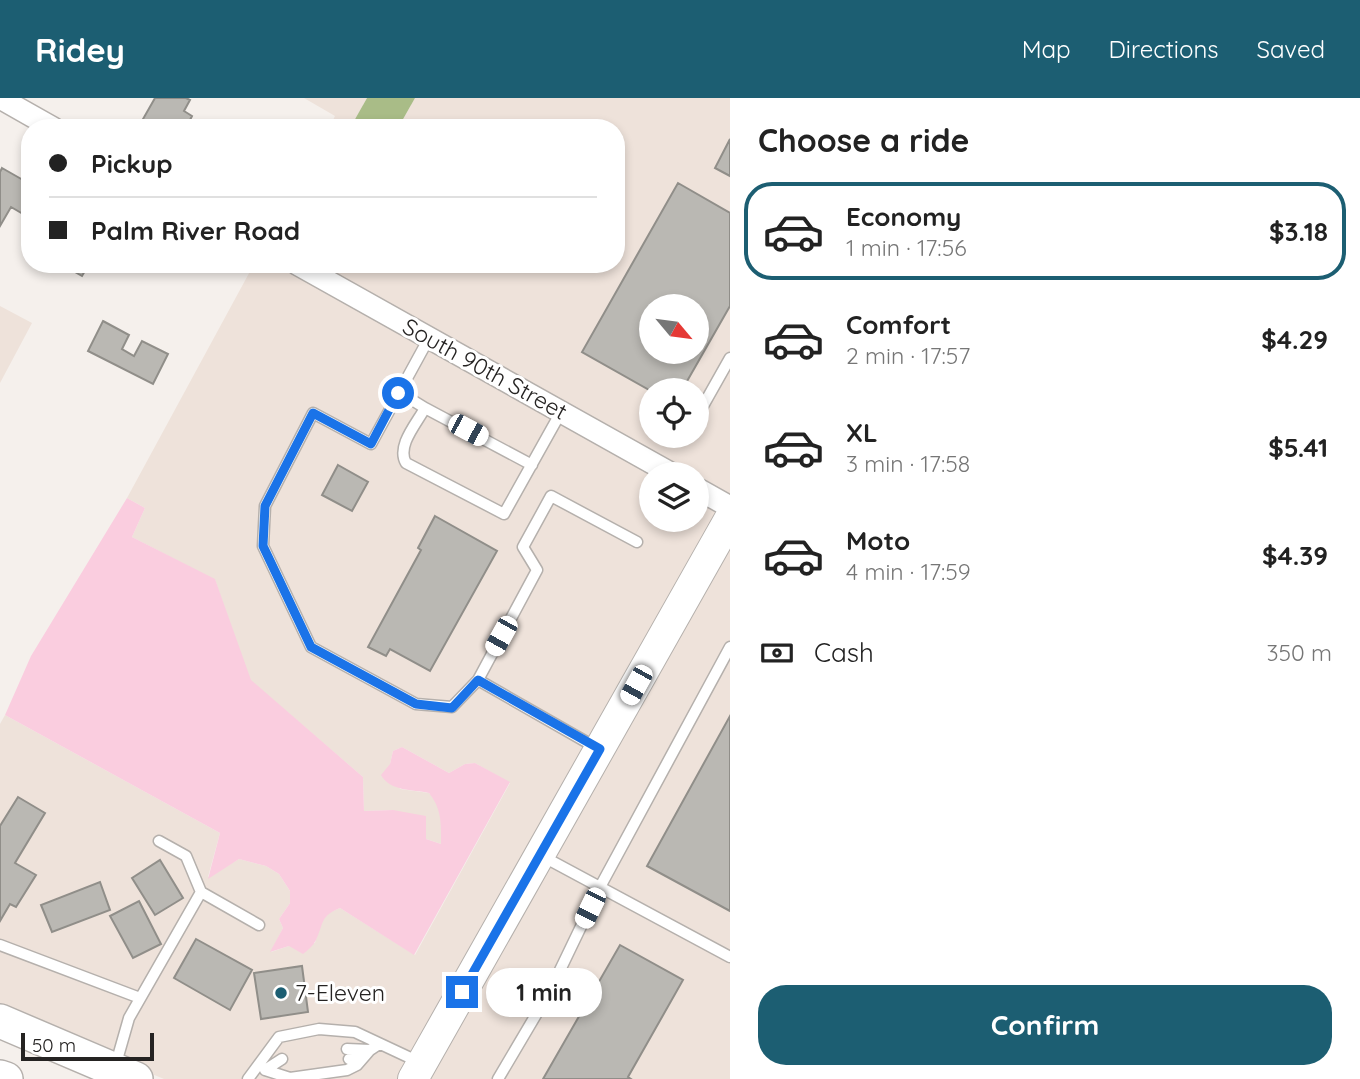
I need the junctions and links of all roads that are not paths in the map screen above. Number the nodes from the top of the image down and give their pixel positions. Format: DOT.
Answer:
graph roads {
  1 [pos="0,98"];
  2 [pos="37,119"];
  3 [pos="313,273"];
  4 [pos="429,338"];
  5 [pos="730,358"];
  6 [pos="398,393"];
  7 [pos="709,396"];
  8 [pos="425,408"];
  9 [pos="561,412"];
  10 [pos="651,462"];
  11 [pos="532,465"];
  12 [pos="709,495"];
  13 [pos="730,507"];
  14 [pos="730,518"];
  15 [pos="637,541"];
  16 [pos="730,647"];
  17 [pos="478,680"];
  18 [pos="600,749"];
  19 [pos="159,841"];
  20 [pos="540,855"];
  21 [pos="600,887"];
  22 [pos="201,892"];
  23 [pos="259,925"];
  24 [pos="0,945"];
  25 [pos="730,957"];
  26 [pos="140,998"];
  27 [pos="0,1021"];
  28 [pos="375,1047"];
  29 [pos="348,1054"];
  30 [pos="283,1064"];
  31 [pos="260,1069"];
  32 [pos="417,1071"];
  33 [pos="125,1074"];
  34 [pos="0,1077"];
  35 [pos="6,1079"];
  36 [pos="248,1079"];
  37 [pos="498,1079"];
  1 -- 2 [label="street"];
  3 -- 4 [label="street, South 90th Street"];
  4 -- 6 [label="lane"];
  4 -- 9 [label="street, South 90th Street"];
  5 -- 7 [label="lane"];
  6 -- 8 [label="lane"];
  6 -- 17 [label="lane"];
  8 -- 11 [label="lane"];
  8 -- 11 [label="lane"];
  9 -- 10 [label="street, South 90th Street"];
  9 -- 11 [label="lane"];
  12 -- 13 [label="street"];
  14 -- 18 [label="street"];
  15 -- 17 [label="lane"];
  16 -- 21 [label="lane"];
  17 -- 18 [label="lane"];
  18 -- 20 [label="street"];
  19 -- 22 [label="lane"];
  20 -- 21 [label="lane"];
  20 -- 32 [label="street"];
  21 -- 25 [label="lane"];
  21 -- 37 [label="lane"];
  22 -- 23 [label="lane"];
  22 -- 26 [label="lane"];
  24 -- 26 [label="lane"];
  26 -- 33 [label="lane"];
  27 -- 33 [label="main road"];
  28 -- 29 [label="lane"];
  28 -- 31 [label="lane"];
  28 -- 31 [label="lane"];
  28 -- 32 [label="lane"];
  30 -- 31 [label="lane"];
  31 -- 36 [label="lane"];
  34 -- 35 [label="main road"];
}
